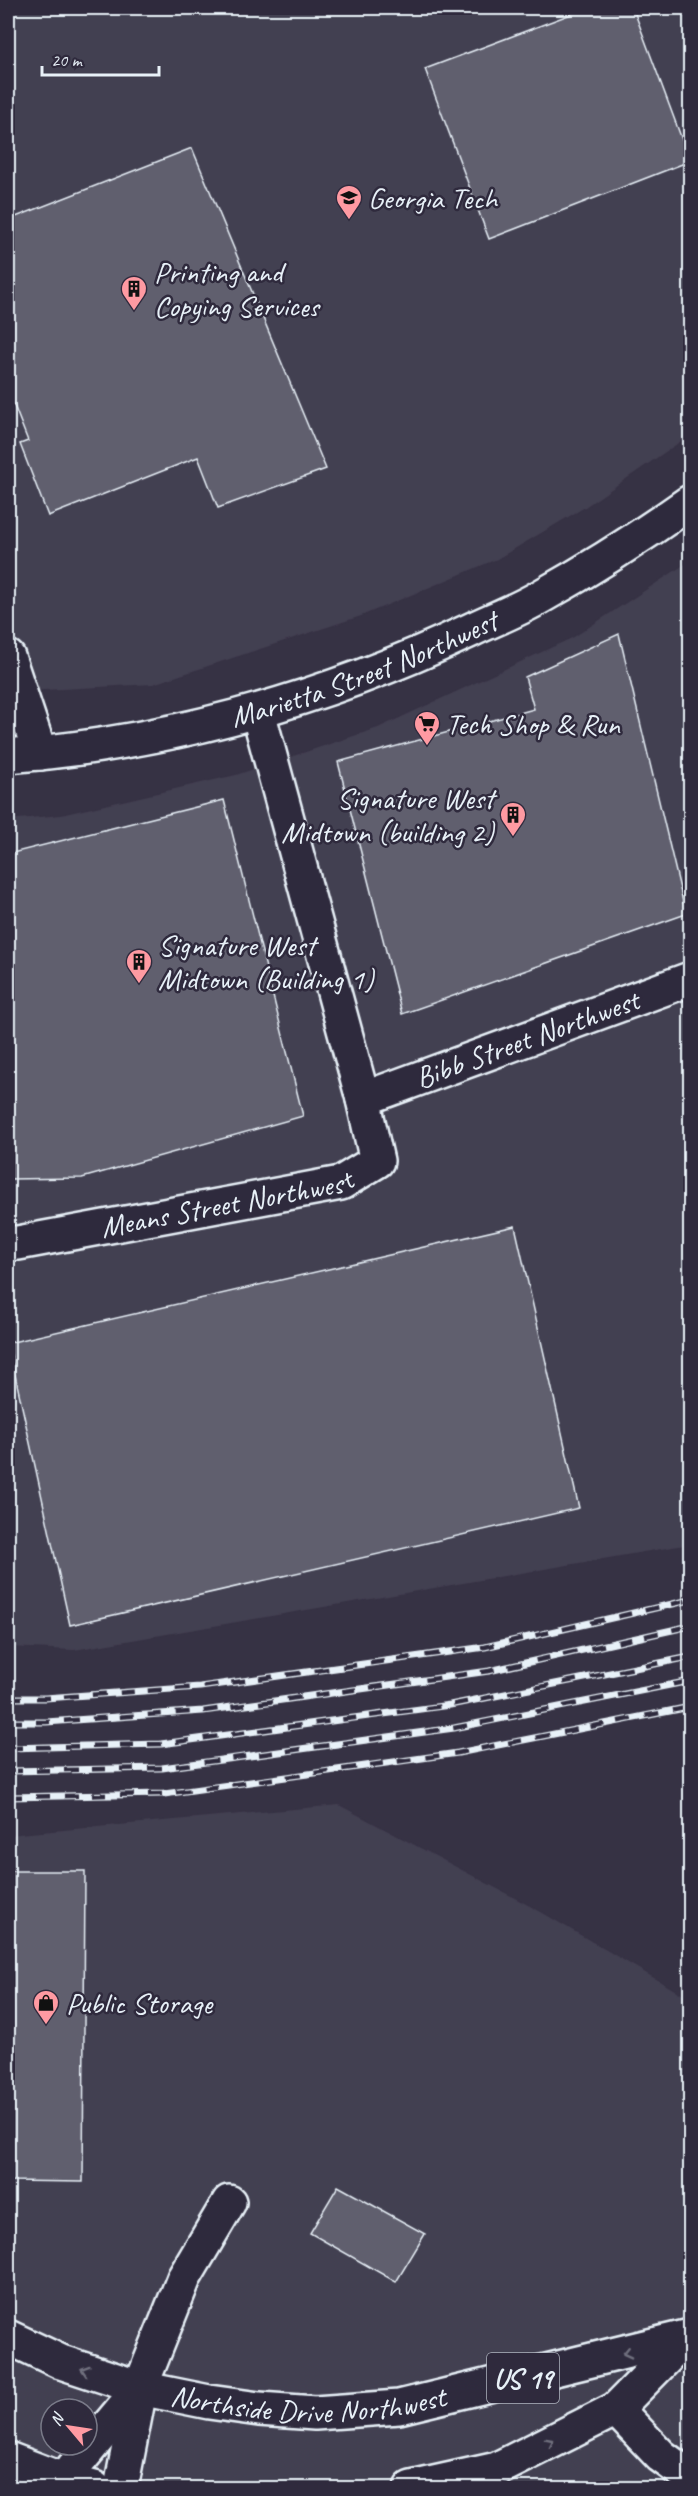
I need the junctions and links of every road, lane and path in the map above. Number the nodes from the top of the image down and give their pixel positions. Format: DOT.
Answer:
graph roads {
  1 [pos="690,502"];
  2 [pos="8,657"];
  3 [pos="258,712"];
  4 [pos="40,753"];
  5 [pos="8,756"];
  6 [pos="690,979"];
  7 [pos="363,1099"];
  8 [pos="8,1243"];
  9 [pos="229,2202"];
  10 [pos="8,2337"];
  11 [pos="687,2338"];
  12 [pos="140,2388"];
  13 [pos="616,2409"];
  14 [pos="8,2459"];
  15 [pos="498,2469"];
  16 [pos="690,2477"];
  17 [pos="61,2484"];
  18 [pos="94,2488"];
  19 [pos="121,2488"];
  20 [pos="411,2488"];
  21 [pos="462,2488"];
  1 -- 3 [label="main road, Marietta Street Northwest"];
  2 -- 4 [label="main road"];
  3 -- 4 [label="main road, Marietta Street Northwest"];
  3 -- 7 [label="main road"];
  4 -- 5 [label="main road, Marietta Street Northwest"];
  6 -- 7 [label="main road, Bibb Street Northwest"];
  7 -- 8 [label="main road, Means Street Northwest"];
  9 -- 12 [label="main road"];
  12 -- 10 [label="main road, Northside Drive Northwest / US 19, one-way"];
  11 -- 12 [label="main road, Northside Drive Northwest / US 19, one-way"];
  11 -- 13 [label="main road, Northside Drive Northwest / US 19"];
  12 -- 17 [label="main road"];
  12 -- 19 [label="main road"];
  15 -- 13 [label="main road, Northside Drive Northwest / US 19, one-way"];
  13 -- 16 [label="main road"];
  14 -- 17 [label="main road"];
  15 -- 20 [label="main road, Northside Drive Northwest / US 19"];
  15 -- 21 [label="main road"];
  17 -- 18 [label="main road"];
}
